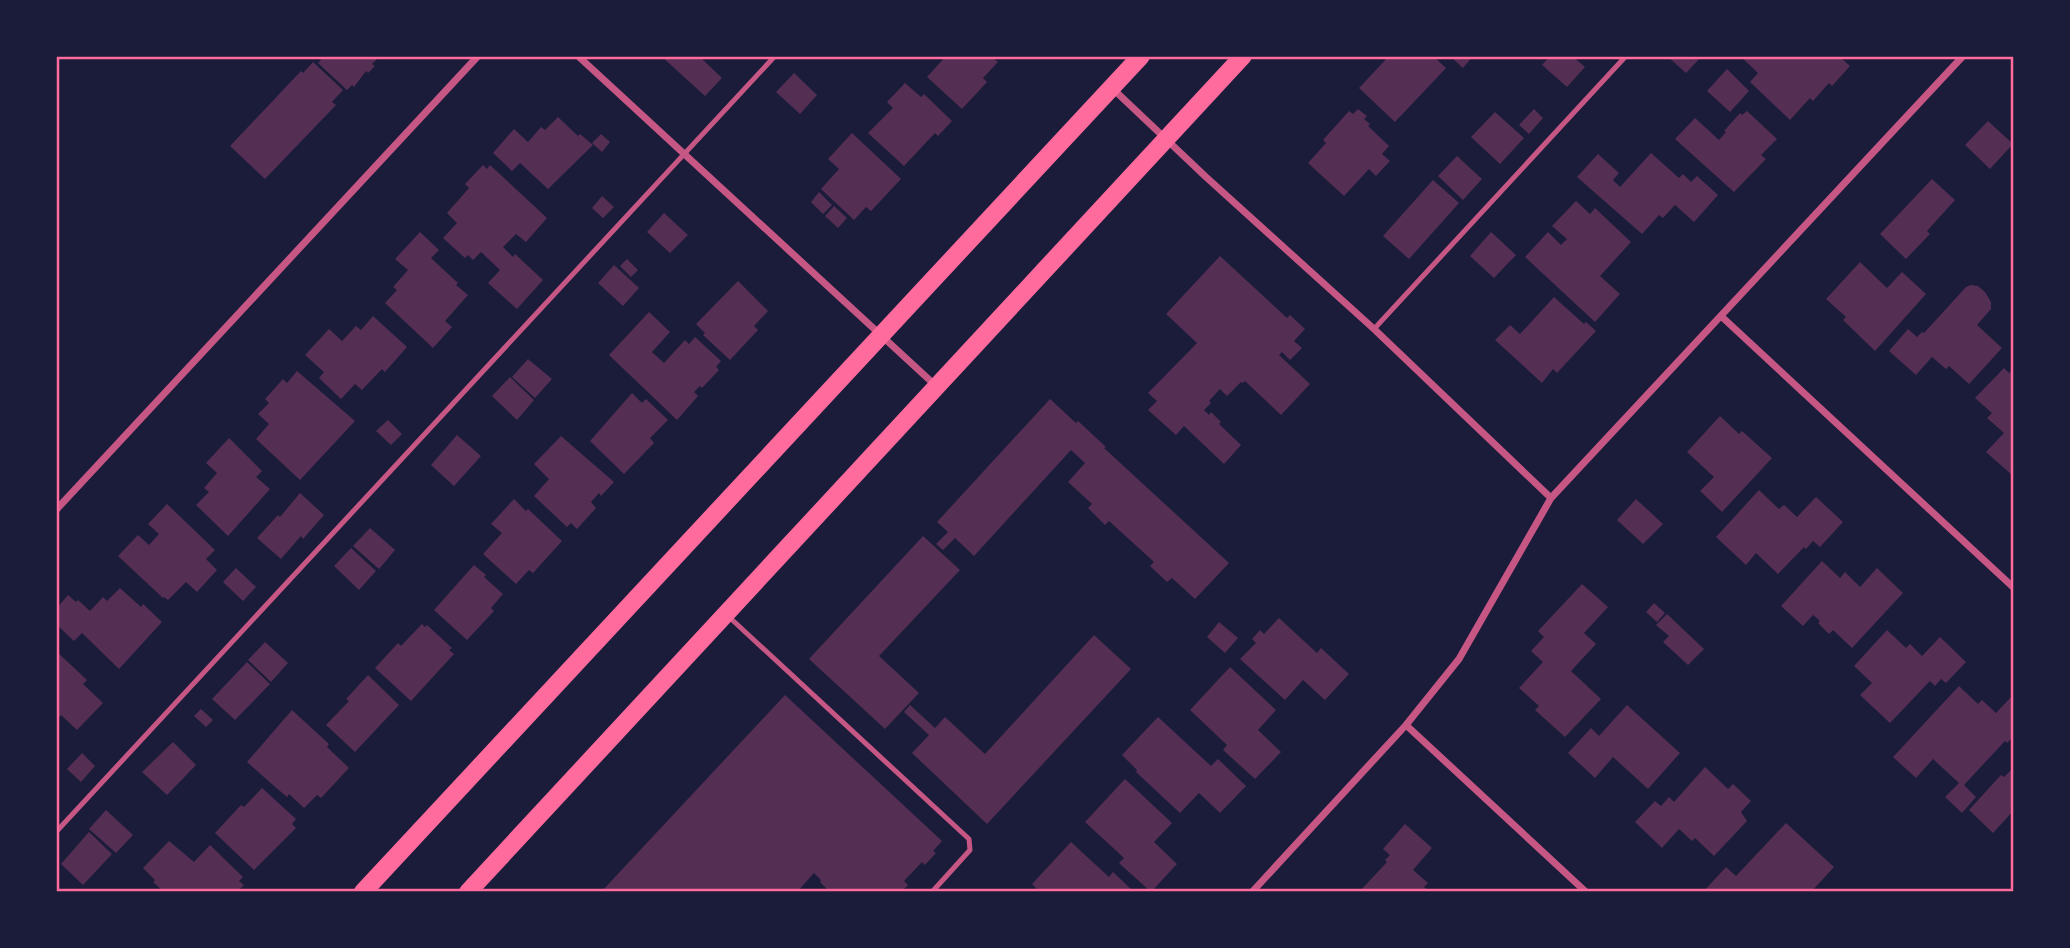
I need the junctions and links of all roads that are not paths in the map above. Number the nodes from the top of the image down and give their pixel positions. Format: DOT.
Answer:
graph roads {
  1 [pos="478,56"];
  2 [pos="578,56"];
  3 [pos="775,56"];
  4 [pos="1141,56"];
  5 [pos="1243,56"];
  6 [pos="1626,56"];
  7 [pos="1962,56"];
  8 [pos="1112,88"];
  9 [pos="1166,139"];
  10 [pos="684,154"];
  11 [pos="1721,316"];
  12 [pos="1374,329"];
  13 [pos="881,335"];
  14 [pos="936,386"];
  15 [pos="1550,498"];
  16 [pos="56,510"];
  17 [pos="2014,588"];
  18 [pos="726,614"];
  19 [pos="1406,725"];
  20 [pos="56,832"];
  21 [pos="363,892"];
  22 [pos="468,892"];
  23 [pos="932,892"];
  24 [pos="1252,892"];
  25 [pos="1587,892"];
  1 -- 16 [label="street"];
  2 -- 10 [label="street"];
  3 -- 10 [label="lane"];
  4 -- 8 [label="main road"];
  5 -- 9 [label="main road"];
  6 -- 12 [label="lane"];
  7 -- 11 [label="street"];
  8 -- 9 [label="street"];
  8 -- 13 [label="main road"];
  9 -- 12 [label="street"];
  9 -- 14 [label="main road"];
  10 -- 13 [label="street"];
  10 -- 20 [label="lane"];
  11 -- 15 [label="street"];
  11 -- 17 [label="street"];
  12 -- 15 [label="street"];
  13 -- 14 [label="street"];
  13 -- 21 [label="main road"];
  14 -- 18 [label="main road"];
  15 -- 19 [label="street"];
  18 -- 22 [label="main road"];
  18 -- 23 [label="lane"];
  19 -- 24 [label="street"];
  19 -- 25 [label="street"];
}
